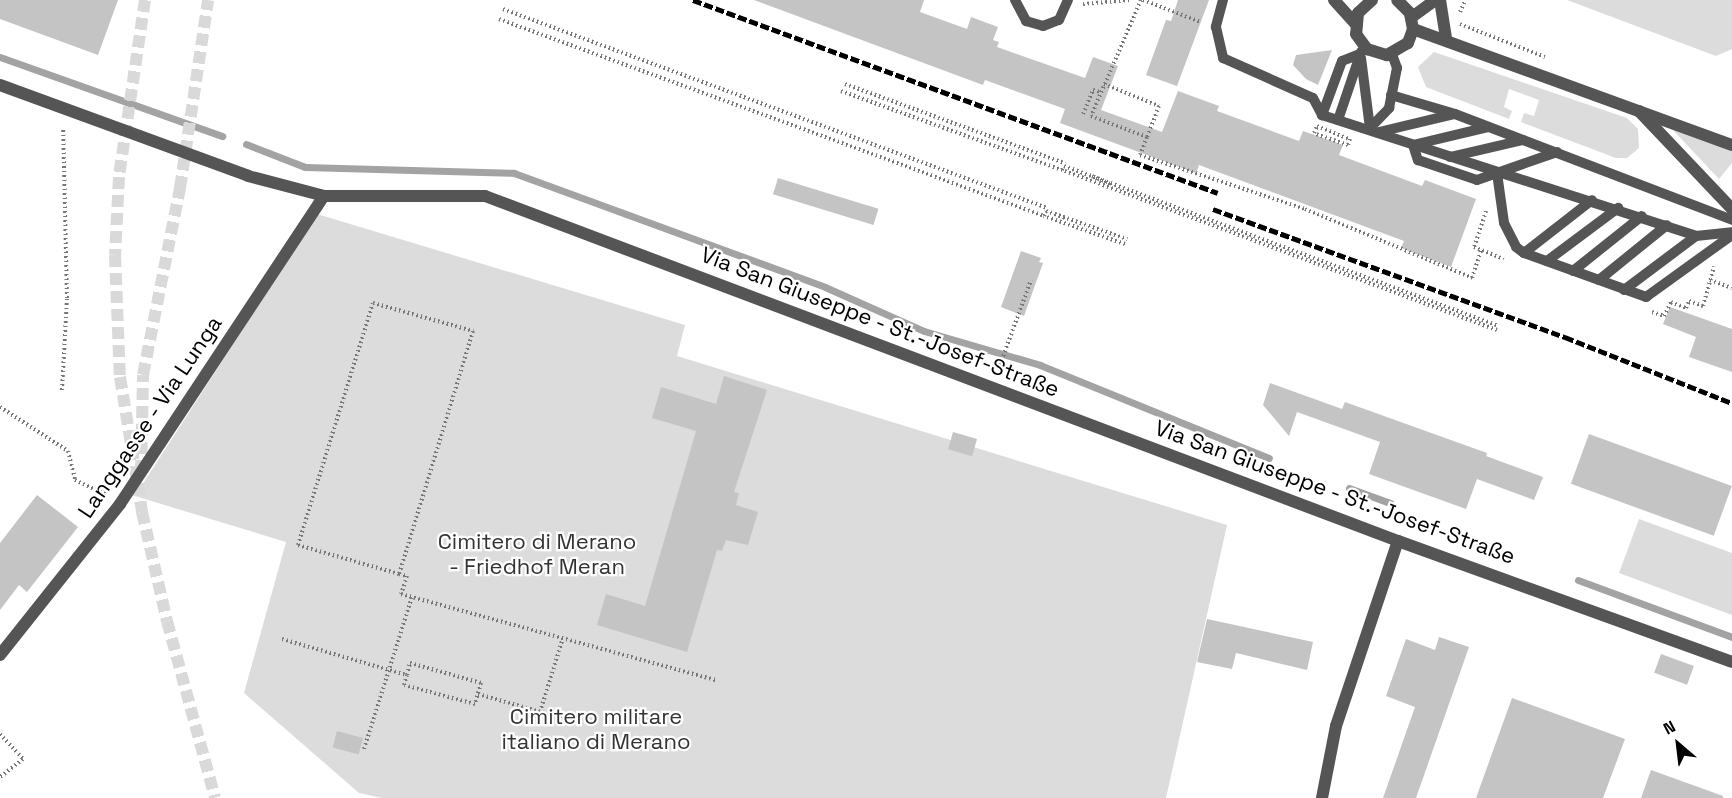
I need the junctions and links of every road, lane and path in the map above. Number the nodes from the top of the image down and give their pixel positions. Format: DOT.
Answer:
graph roads {
  1 [pos="1015,0"];
  2 [pos="1130,0"];
  3 [pos="1142,0"];
  4 [pos="1223,0"];
  5 [pos="1334,0"];
  6 [pos="1397,0"];
  7 [pos="1438,0"];
  8 [pos="1366,1"];
  9 [pos="1068,2"];
  10 [pos="503,9"];
  11 [pos="499,19"];
  12 [pos="1355,22"];
  13 [pos="1413,23"];
  14 [pos="1216,27"];
  15 [pos="1446,39"];
  16 [pos="1361,50"];
  17 [pos="1392,54"];
  18 [pos="845,84"];
  19 [pos="1104,84"];
  20 [pos="0,85"];
  21 [pos="841,91"];
  22 [pos="1101,92"];
  23 [pos="1391,95"];
  24 [pos="1636,108"];
  25 [pos="1083,114"];
  26 [pos="1455,114"];
  27 [pos="1322,115"];
  28 [pos="1338,120"];
  29 [pos="54,124"];
  30 [pos="1489,127"];
  31 [pos="1374,130"];
  32 [pos="1314,133"];
  33 [pos="1147,137"];
  34 [pos="1524,140"];
  35 [pos="1348,145"];
  36 [pos="1732,145"];
  37 [pos="1413,146"];
  38 [pos="1557,152"];
  39 [pos="1450,158"];
  40 [pos="1065,163"];
  41 [pos="1072,168"];
  42 [pos="1062,170"];
  43 [pos="1497,173"];
  44 [pos="1112,185"];
  45 [pos="1732,192"];
  46 [pos="324,196"];
  47 [pos="1592,201"];
  48 [pos="1047,208"];
  49 [pos="1618,208"];
  50 [pos="1486,209"];
  51 [pos="1732,209"];
  52 [pos="1055,214"];
  53 [pos="1044,216"];
  54 [pos="1642,216"];
  55 [pos="1732,220"];
  56 [pos="1667,225"];
  57 [pos="1094,230"];
  58 [pos="1732,233"];
  59 [pos="1696,236"];
  60 [pos="1126,241"];
  61 [pos="1524,253"];
  62 [pos="1716,259"];
  63 [pos="1547,261"];
  64 [pos="1573,271"];
  65 [pos="1031,280"];
  66 [pos="1599,280"];
  67 [pos="1710,280"];
  68 [pos="1732,288"];
  69 [pos="1624,290"];
  70 [pos="1664,316"];
  71 [pos="1497,328"];
  72 [pos="992,387"];
  73 [pos="62,390"];
  74 [pos="0,407"];
  75 [pos="112,514"];
  76 [pos="1398,541"];
  77 [pos="399,574"];
  78 [pos="412,597"];
  79 [pos="282,639"];
  80 [pos="562,641"];
  81 [pos="0,655"];
  82 [pos="1732,662"];
  83 [pos="389,670"];
  84 [pos="407,675"];
  85 [pos="715,680"];
  86 [pos="478,694"];
  87 [pos="540,712"];
  88 [pos="566,720"];
  89 [pos="0,734"];
  90 [pos="364,750"];
  91 [pos="0,777"];
  92 [pos="1322,798"];
  1 -- 9 [label="lane"];
  2 -- 9 [label="path"];
  3 -- 14 [label="path"];
  3 -- 19 [label="path"];
  4 -- 14 [label="lane"];
  5 -- 12 [label="street"];
  6 -- 13 [label="street"];
  7 -- 13 [label="street"];
  7 -- 15 [label="street"];
  8 -- 12 [label="street"];
  10 -- 48 [label="path"];
  11 -- 53 [label="path"];
  12 -- 16 [label="street"];
  13 -- 15 [label="street"];
  13 -- 17 [label="street"];
  14 -- 27 [label="lane"];
  15 -- 24 [label="street"];
  16 -- 17 [label="street"];
  16 -- 27 [label="lane"];
  16 -- 28 [label="lane"];
  16 -- 31 [label="lane"];
  17 -- 23 [label="lane"];
  18 -- 40 [label="path"];
  19 -- 22 [label="path"];
  19 -- 33 [label="path"];
  20 -- 46 [label="street, Via San Giuseppe - St.-Josef-Straße"];
  21 -- 42 [label="path"];
  22 -- 25 [label="path"];
  22 -- 33 [label="path"];
  23 -- 26 [label="lane"];
  23 -- 31 [label="lane"];
  24 -- 36 [label="street"];
  24 -- 51 [label="street"];
  26 -- 30 [label="lane"];
  26 -- 31 [label="lane"];
  27 -- 28 [label="lane"];
  28 -- 31 [label="lane"];
  29 -- 73 [label="path"];
  30 -- 34 [label="lane"];
  30 -- 37 [label="lane"];
  31 -- 37 [label="lane"];
  32 -- 35 [label="path"];
  33 -- 50 [label="path"];
  34 -- 38 [label="lane"];
  34 -- 39 [label="lane"];
  37 -- 39 [label="lane"];
  37 -- 43 [label="lane"];
  38 -- 43 [label="lane"];
  38 -- 55 [label="lane"];
  39 -- 43 [label="lane"];
  40 -- 42 [label="path"];
  40 -- 44 [label="path"];
  41 -- 44 [label="path"];
  42 -- 44 [label="path"];
  43 -- 47 [label="lane"];
  43 -- 61 [label="lane"];
  44 -- 71 [label="path"];
  45 -- 51 [label="street"];
  46 -- 72 [label="street, Via San Giuseppe - St.-Josef-Straße"];
  46 -- 75 [label="street, Langgasse - Via Lunga"];
  47 -- 49 [label="lane"];
  47 -- 61 [label="lane"];
  48 -- 53 [label="path"];
  48 -- 57 [label="path"];
  49 -- 54 [label="lane"];
  49 -- 63 [label="lane"];
  52 -- 57 [label="path"];
  53 -- 57 [label="path"];
  54 -- 56 [label="lane"];
  54 -- 64 [label="lane"];
  56 -- 59 [label="lane"];
  56 -- 66 [label="lane"];
  57 -- 60 [label="path"];
  58 -- 59 [label="lane"];
  58 -- 69 [label="lane"];
  59 -- 69 [label="lane"];
  61 -- 63 [label="lane"];
  62 -- 67 [label="path"];
  63 -- 64 [label="lane"];
  64 -- 66 [label="lane"];
  65 -- 72 [label="path"];
  66 -- 69 [label="lane"];
  67 -- 68 [label="path"];
  67 -- 70 [label="path"];
  72 -- 76 [label="street, Via San Giuseppe - St.-Josef-Straße"];
  74 -- 75 [label="path"];
  75 -- 81 [label="street, Langgasse - Via Lunga"];
  76 -- 82 [label="street, Via San Giuseppe - St.-Josef-Straße"];
  76 -- 92 [label="street"];
  77 -- 77 [label="path"];
  77 -- 78 [label="path"];
  78 -- 80 [label="path"];
  78 -- 83 [label="path"];
  79 -- 83 [label="path"];
  80 -- 85 [label="path"];
  80 -- 87 [label="path"];
  83 -- 84 [label="path"];
  83 -- 90 [label="path"];
  84 -- 86 [label="path"];
  84 -- 86 [label="path"];
  86 -- 87 [label="path"];
  87 -- 88 [label="path"];
  89 -- 91 [label="path"];
}
